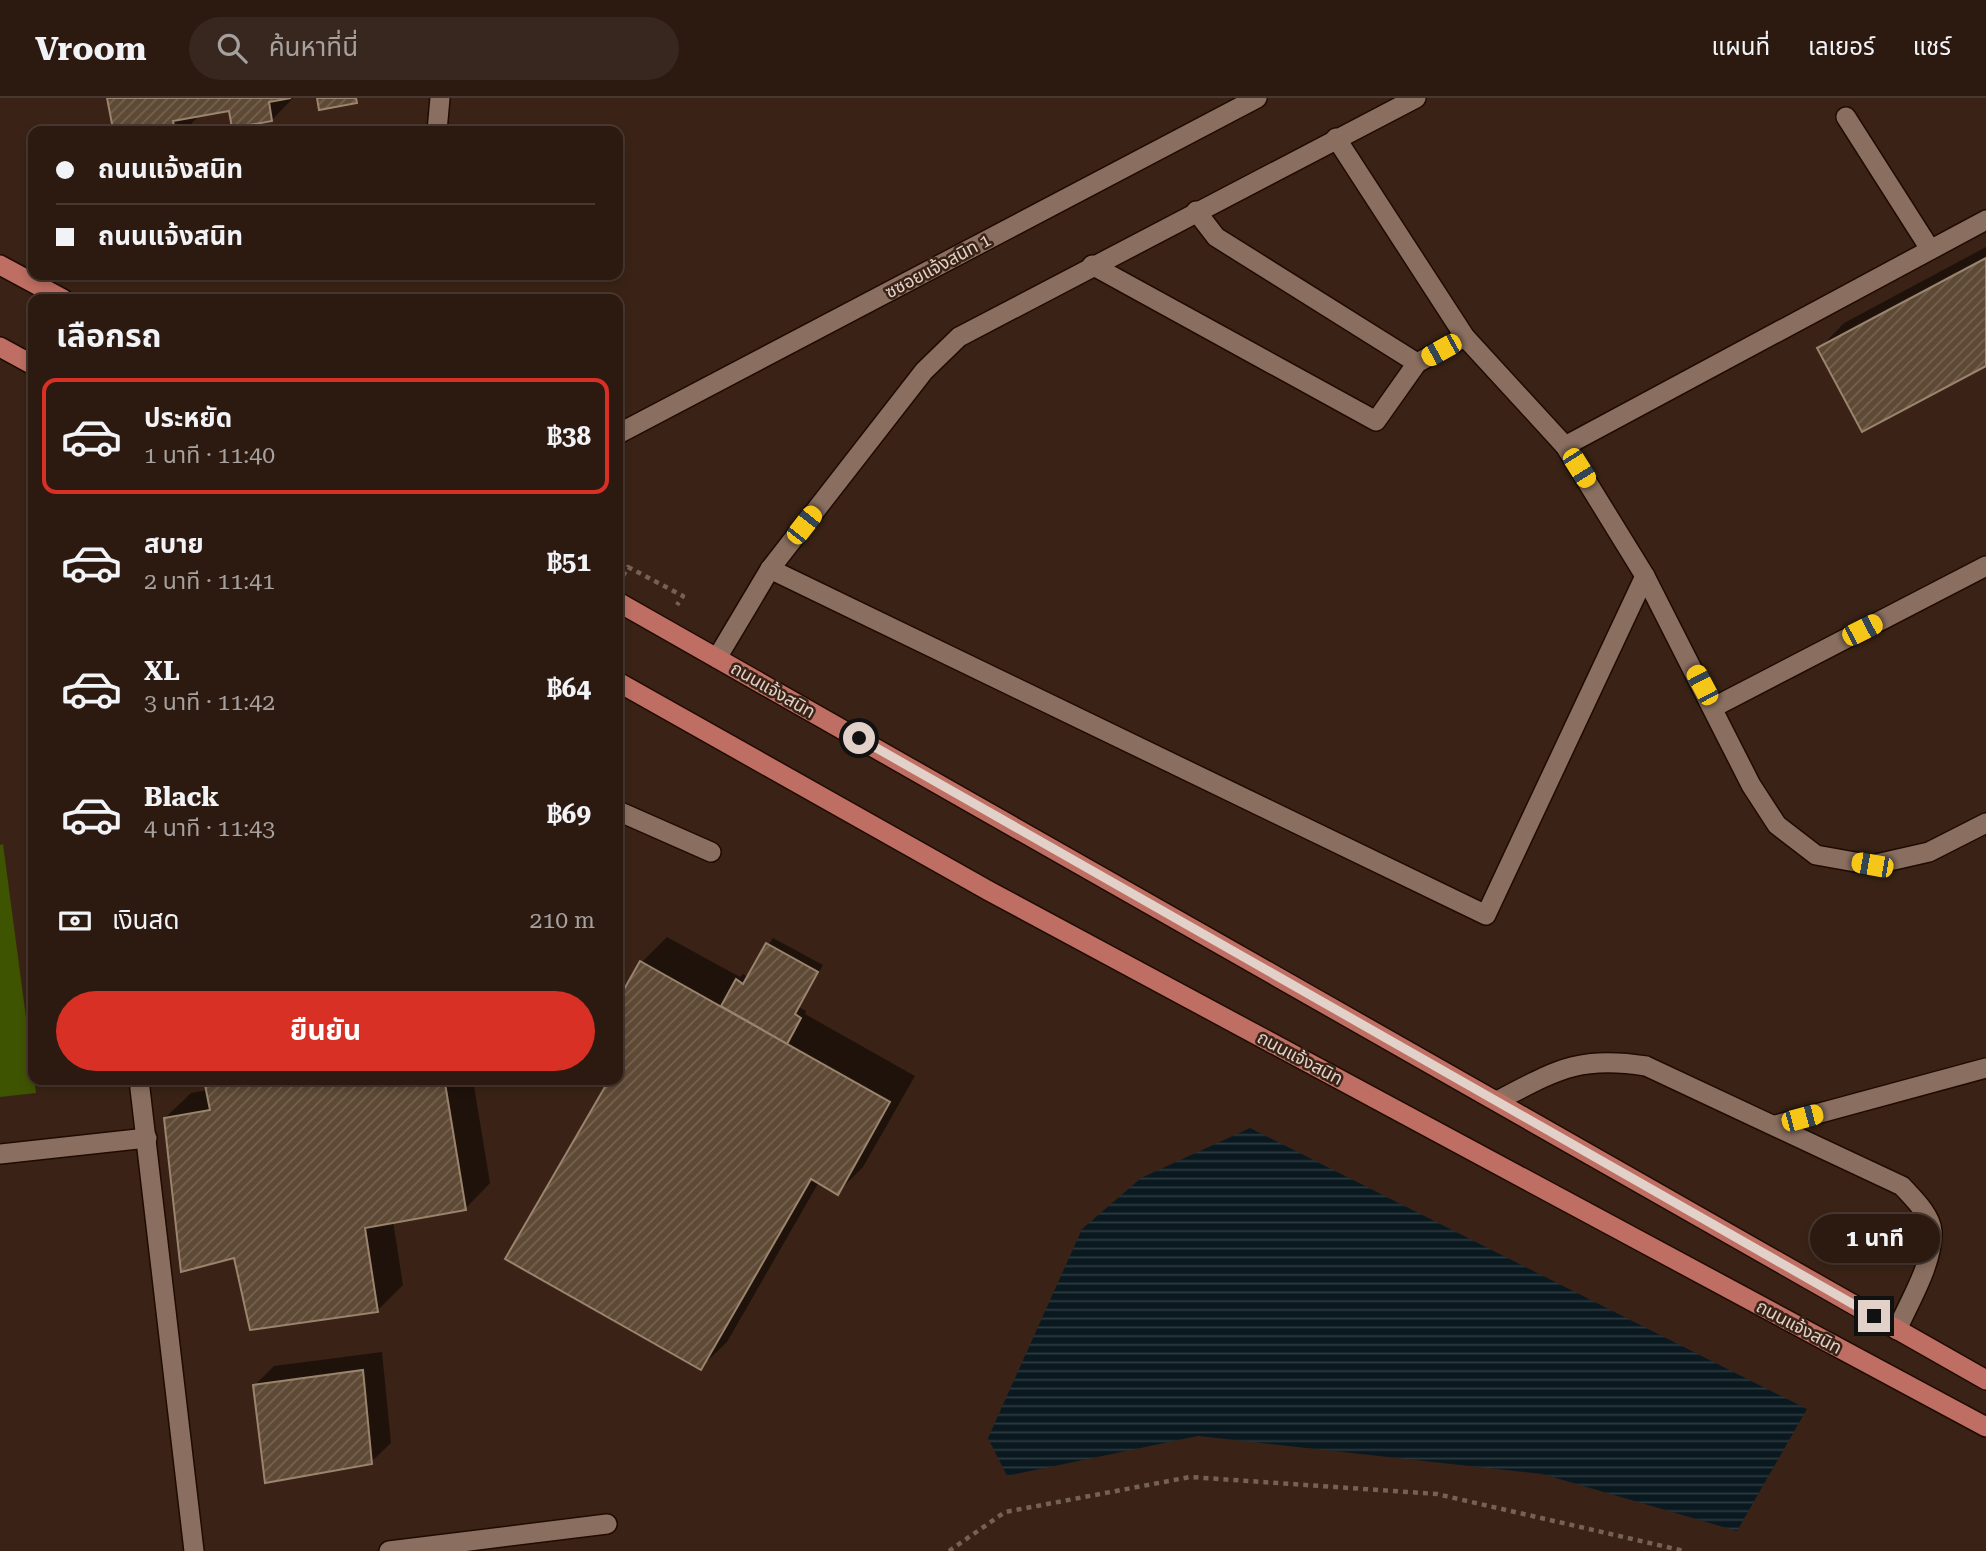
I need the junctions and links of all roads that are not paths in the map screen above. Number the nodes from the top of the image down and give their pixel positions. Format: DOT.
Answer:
graph roads {
  1 [pos="440,98"];
  2 [pos="1257,98"];
  3 [pos="1416,98"];
  4 [pos="1846,117"];
  5 [pos="437,126"];
  6 [pos="1336,138"];
  7 [pos="1196,212"];
  8 [pos="1986,220"];
  9 [pos="1930,249"];
  10 [pos="0,265"];
  11 [pos="1092,265"];
  12 [pos="54,294"];
  13 [pos="1465,337"];
  14 [pos="0,347"];
  15 [pos="28,362"];
  16 [pos="1418,363"];
  17 [pos="623,431"];
  18 [pos="1565,446"];
  19 [pos="1986,566"];
  20 [pos="770,569"];
  21 [pos="1645,576"];
  22 [pos="623,605"];
  23 [pos="717,658"];
  24 [pos="623,685"];
  25 [pos="1714,707"];
  26 [pos="623,813"];
  27 [pos="1986,823"];
  28 [pos="712,852"];
  29 [pos="1986,1068"];
  30 [pos="140,1085"];
  31 [pos="1497,1101"];
  32 [pos="1776,1125"];
  33 [pos="147,1138"];
  34 [pos="0,1154"];
  35 [pos="1898,1330"];
  36 [pos="1986,1380"];
  37 [pos="1986,1427"];
  38 [pos="607,1524"];
  39 [pos="194,1551"];
  40 [pos="389,1551"];
  1 -- 5 [label="street"];
  2 -- 17 [label="street, ซซอยแจ้งสนิท 1"];
  3 -- 6 [label="street"];
  4 -- 9 [label="street"];
  6 -- 7 [label="street"];
  6 -- 13 [label="street"];
  7 -- 11 [label="street"];
  7 -- 16 [label="street"];
  8 -- 9 [label="street"];
  9 -- 18 [label="street"];
  10 -- 12 [label="main road"];
  11 -- 16 [label="street"];
  11 -- 20 [label="street"];
  13 -- 16 [label="street"];
  13 -- 18 [label="street"];
  14 -- 15 [label="main road"];
  18 -- 21 [label="street"];
  19 -- 25 [label="street"];
  20 -- 21 [label="street"];
  20 -- 23 [label="street"];
  21 -- 25 [label="street"];
  22 -- 23 [label="main road, ถนนแจ้งสนิท"];
  23 -- 31 [label="main road, ถนนแจ้งสนิท"];
  24 -- 37 [label="main road, ถนนแจ้งสนิท"];
  25 -- 27 [label="street"];
  26 -- 28 [label="street"];
  29 -- 32 [label="street"];
  30 -- 33 [label="street"];
  31 -- 32 [label="street"];
  31 -- 35 [label="main road, ถนนแจ้งสนิท"];
  32 -- 35 [label="street"];
  33 -- 34 [label="street"];
  33 -- 39 [label="street"];
  35 -- 36 [label="main road, ถนนแจ้งสนิท"];
  38 -- 40 [label="street"];
}
